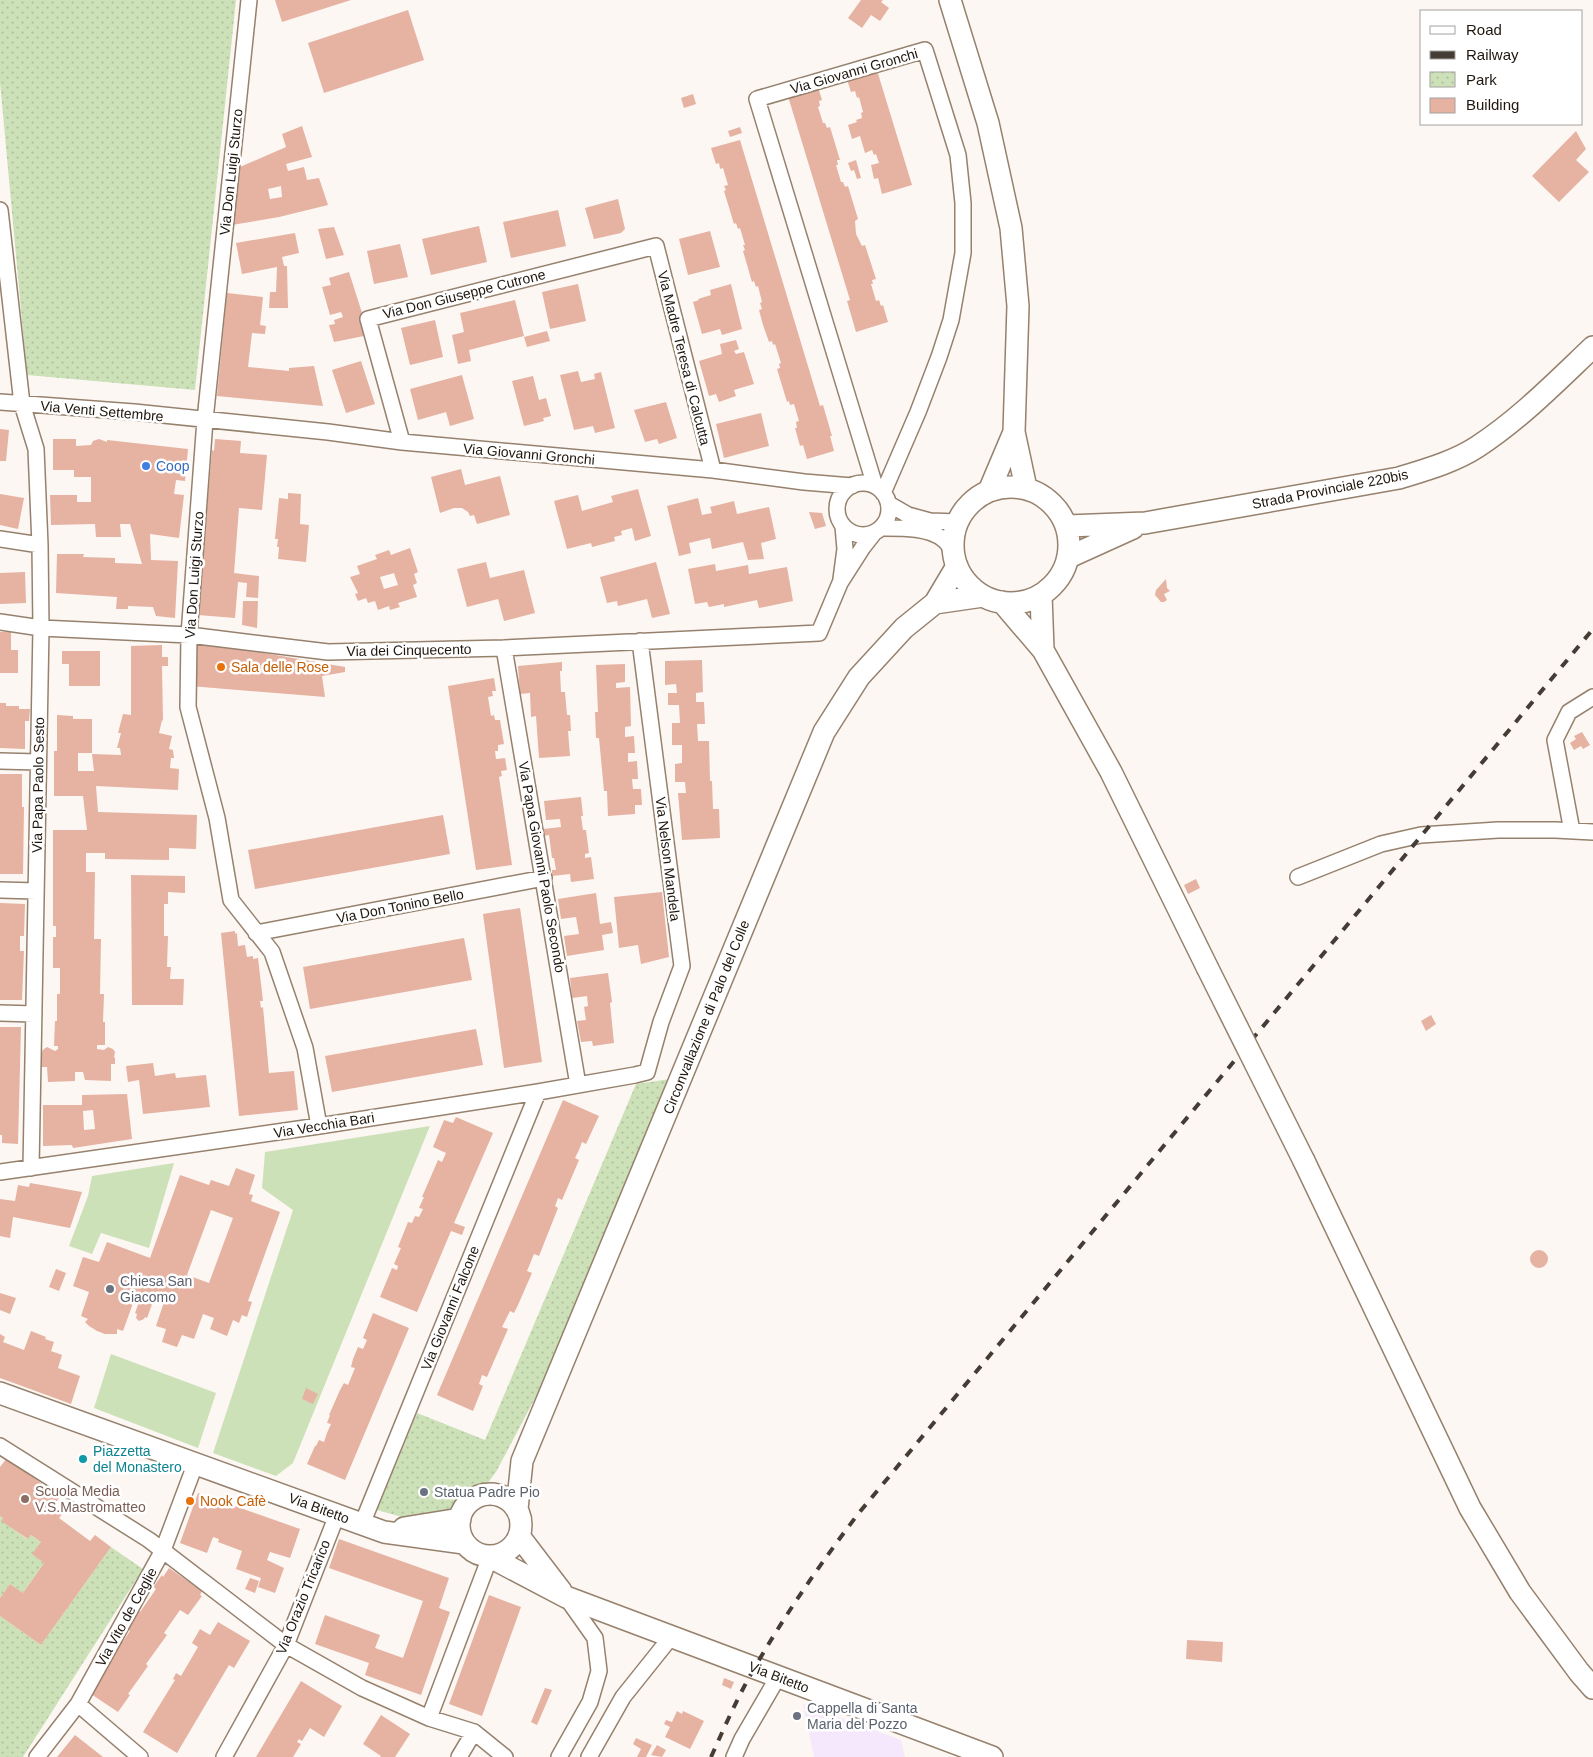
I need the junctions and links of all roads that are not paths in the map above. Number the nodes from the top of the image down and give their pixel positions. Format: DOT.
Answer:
graph roads {
  1 [pos="249,0"];
  2 [pos="950,0"];
  3 [pos="0,210"];
  4 [pos="656,246"];
  5 [pos="1593,347"];
  6 [pos="0,402"];
  7 [pos="22,404"];
  8 [pos="205,420"];
  9 [pos="1014,432"];
  10 [pos="402,442"];
  11 [pos="713,470"];
  12 [pos="804,482"];
  13 [pos="852,486"];
  14 [pos="1026,488"];
  15 [pos="989,491"];
  16 [pos="882,494"];
  17 [pos="837,511"];
  18 [pos="958,522"];
  19 [pos="1145,522"];
  20 [pos="843,526"];
  21 [pos="1067,526"];
  22 [pos="878,530"];
  23 [pos="0,539"];
  24 [pos="40,545"];
  25 [pos="1069,557"];
  26 [pos="955,560"];
  27 [pos="840,583"];
  28 [pos="1041,595"];
  29 [pos="992,599"];
  30 [pos="934,603"];
  31 [pos="0,622"];
  32 [pos="41,628"];
  33 [pos="189,635"];
  34 [pos="640,641"];
  35 [pos="504,648"];
  36 [pos="1043,650"];
  37 [pos="1593,697"];
  38 [pos="0,761"];
  39 [pos="38,762"];
  40 [pos="1572,831"];
  41 [pos="1593,832"];
  42 [pos="1298,877"];
  43 [pos="544,878"];
  44 [pos="0,890"];
  45 [pos="36,891"];
  46 [pos="256,933"];
  47 [pos="0,1014"];
  48 [pos="34,1014"];
  49 [pos="647,1072"];
  50 [pos="578,1085"];
  51 [pos="538,1092"];
  52 [pos="319,1126"];
  53 [pos="31,1168"];
  54 [pos="0,1172"];
  55 [pos="0,1393"];
  56 [pos="0,1446"];
  57 [pos="522,1461"];
  58 [pos="194,1465"];
  59 [pos="491,1494"];
  60 [pos="517,1509"];
  61 [pos="337,1515"];
  62 [pos="460,1519"];
  63 [pos="362,1524"];
  64 [pos="384,1532"];
  65 [pos="519,1536"];
  66 [pos="464,1543"];
  67 [pos="163,1550"];
  68 [pos="490,1556"];
  69 [pos="566,1597"];
  70 [pos="672,1637"];
  71 [pos="286,1645"];
  72 [pos="778,1677"];
  73 [pos="1593,1688"];
  74 [pos="78,1704"];
  75 [pos="429,1718"];
  76 [pos="474,1732"];
  77 [pos="37,1757"];
  78 [pos="140,1757"];
  79 [pos="224,1757"];
  80 [pos="459,1757"];
  81 [pos="506,1757"];
  82 [pos="560,1757"];
  83 [pos="589,1757"];
  84 [pos="734,1757"];
  85 [pos="992,1757"];
  1 -- 8 [label="street, Via Don Luigi Sturzo"];
  2 -- 9 [label="street"];
  3 -- 7 [label="street, Via Papa Paolo Sesto"];
  4 -- 10 [label="street, Via Don Giuseppe Cutrone"];
  4 -- 11 [label="street, Via Madre Teresa di Calcutta"];
  5 -- 19 [label="street, Strada Provinciale 220bis"];
  6 -- 7 [label="street, Via Venti Settembre"];
  7 -- 8 [label="street, Via Venti Settembre"];
  7 -- 24 [label="street, Via Papa Paolo Sesto"];
  8 -- 10 [label="street, Via Giovanni Gronchi"];
  8 -- 33 [label="street, Via Don Luigi Sturzo"];
  9 -- 14 [label="street"];
  9 -- 15 [label="street"];
  10 -- 11 [label="street, Via Giovanni Gronchi"];
  11 -- 12 [label="street, Via Giovanni Gronchi"];
  12 -- 13 [label="street, Via Giovanni Gronchi"];
  12 -- 17 [label="street"];
  13 -- 16 [label="street, Via Giovanni Gronchi"];
  13 -- 17 [label="street"];
  14 -- 15 [label="street"];
  14 -- 21 [label="street"];
  15 -- 18 [label="street"];
  16 -- 16 [label="street, Via Giovanni Gronchi"];
  16 -- 18 [label="street"];
  16 -- 22 [label="street, Via Giovanni Gronchi"];
  17 -- 20 [label="street"];
  18 -- 26 [label="street"];
  19 -- 21 [label="street"];
  19 -- 25 [label="street"];
  20 -- 22 [label="street"];
  20 -- 27 [label="street"];
  21 -- 25 [label="street"];
  22 -- 26 [label="street"];
  22 -- 27 [label="street, Via Giovanni Gronchi"];
  23 -- 24 [label="street"];
  24 -- 32 [label="street, Via Papa Paolo Sesto"];
  25 -- 28 [label="street"];
  26 -- 29 [label="street"];
  26 -- 30 [label="street"];
  27 -- 34 [label="street, Via dei Cinquecento"];
  28 -- 29 [label="street"];
  28 -- 36 [label="street"];
  29 -- 30 [label="street"];
  29 -- 36 [label="street"];
  30 -- 57 [label="street, Circonvallazione di Palo del Colle"];
  31 -- 32 [label="street, Via dei Cinquecento"];
  32 -- 33 [label="street, Via dei Cinquecento"];
  32 -- 39 [label="street, Via Papa Paolo Sesto"];
  33 -- 35 [label="street, Via dei Cinquecento"];
  33 -- 46 [label="street, Via Don Luigi Sturzo"];
  34 -- 35 [label="street, Via dei Cinquecento"];
  34 -- 49 [label="street, Via Nelson Mandela"];
  35 -- 43 [label="street, Via Papa Giovanni Paolo Secondo"];
  36 -- 73 [label="street, bridge"];
  37 -- 40 [label="street"];
  38 -- 39 [label="street"];
  39 -- 45 [label="street, Via Papa Paolo Sesto"];
  40 -- 41 [label="street"];
  40 -- 42 [label="street"];
  43 -- 46 [label="street, Via Don Tonino Bello"];
  43 -- 50 [label="street, Via Papa Giovanni Paolo Secondo"];
  44 -- 45 [label="street"];
  45 -- 48 [label="street, Via Papa Paolo Sesto"];
  46 -- 52 [label="street, Via Don Luigi Sturzo"];
  47 -- 48 [label="street"];
  48 -- 53 [label="street, Via Papa Paolo Sesto"];
  49 -- 50 [label="street, Via Vecchia Bari"];
  50 -- 51 [label="street, Via Vecchia Bari"];
  51 -- 52 [label="street, Via Vecchia Bari"];
  51 -- 63 [label="street, Via Giovanni Falcone"];
  52 -- 53 [label="street, Via Vecchia Bari"];
  53 -- 54 [label="street, Via Vecchia Bari"];
  55 -- 58 [label="street, Via Bitetto"];
  56 -- 67 [label="street"];
  57 -- 59 [label="street"];
  57 -- 60 [label="street"];
  58 -- 61 [label="street, Via Bitetto"];
  58 -- 67 [label="street, Via Vito de Ceglie"];
  59 -- 60 [label="street"];
  59 -- 62 [label="street"];
  60 -- 65 [label="street"];
  61 -- 63 [label="street, Via Bitetto"];
  61 -- 71 [label="street, Via Orazio Tricarico"];
  62 -- 64 [label="street"];
  62 -- 66 [label="street"];
  63 -- 64 [label="street, Via Bitetto"];
  64 -- 66 [label="street, Via Bitetto"];
  65 -- 68 [label="street"];
  65 -- 69 [label="street"];
  66 -- 68 [label="street"];
  67 -- 71 [label="street"];
  67 -- 74 [label="street, Via Vito de Ceglie"];
  68 -- 69 [label="street, Via Bitetto"];
  68 -- 75 [label="street"];
  69 -- 70 [label="street, Via Bitetto"];
  69 -- 82 [label="street"];
  70 -- 72 [label="street, Via Bitetto"];
  70 -- 83 [label="street"];
  71 -- 75 [label="street"];
  71 -- 79 [label="street, Via Orazio Tricarico"];
  72 -- 84 [label="street"];
  72 -- 85 [label="street, Via Bitetto"];
  74 -- 77 [label="street, Via Vito de Ceglie"];
  74 -- 78 [label="street"];
  75 -- 76 [label="street"];
  76 -- 80 [label="street"];
  76 -- 81 [label="street"];
}
